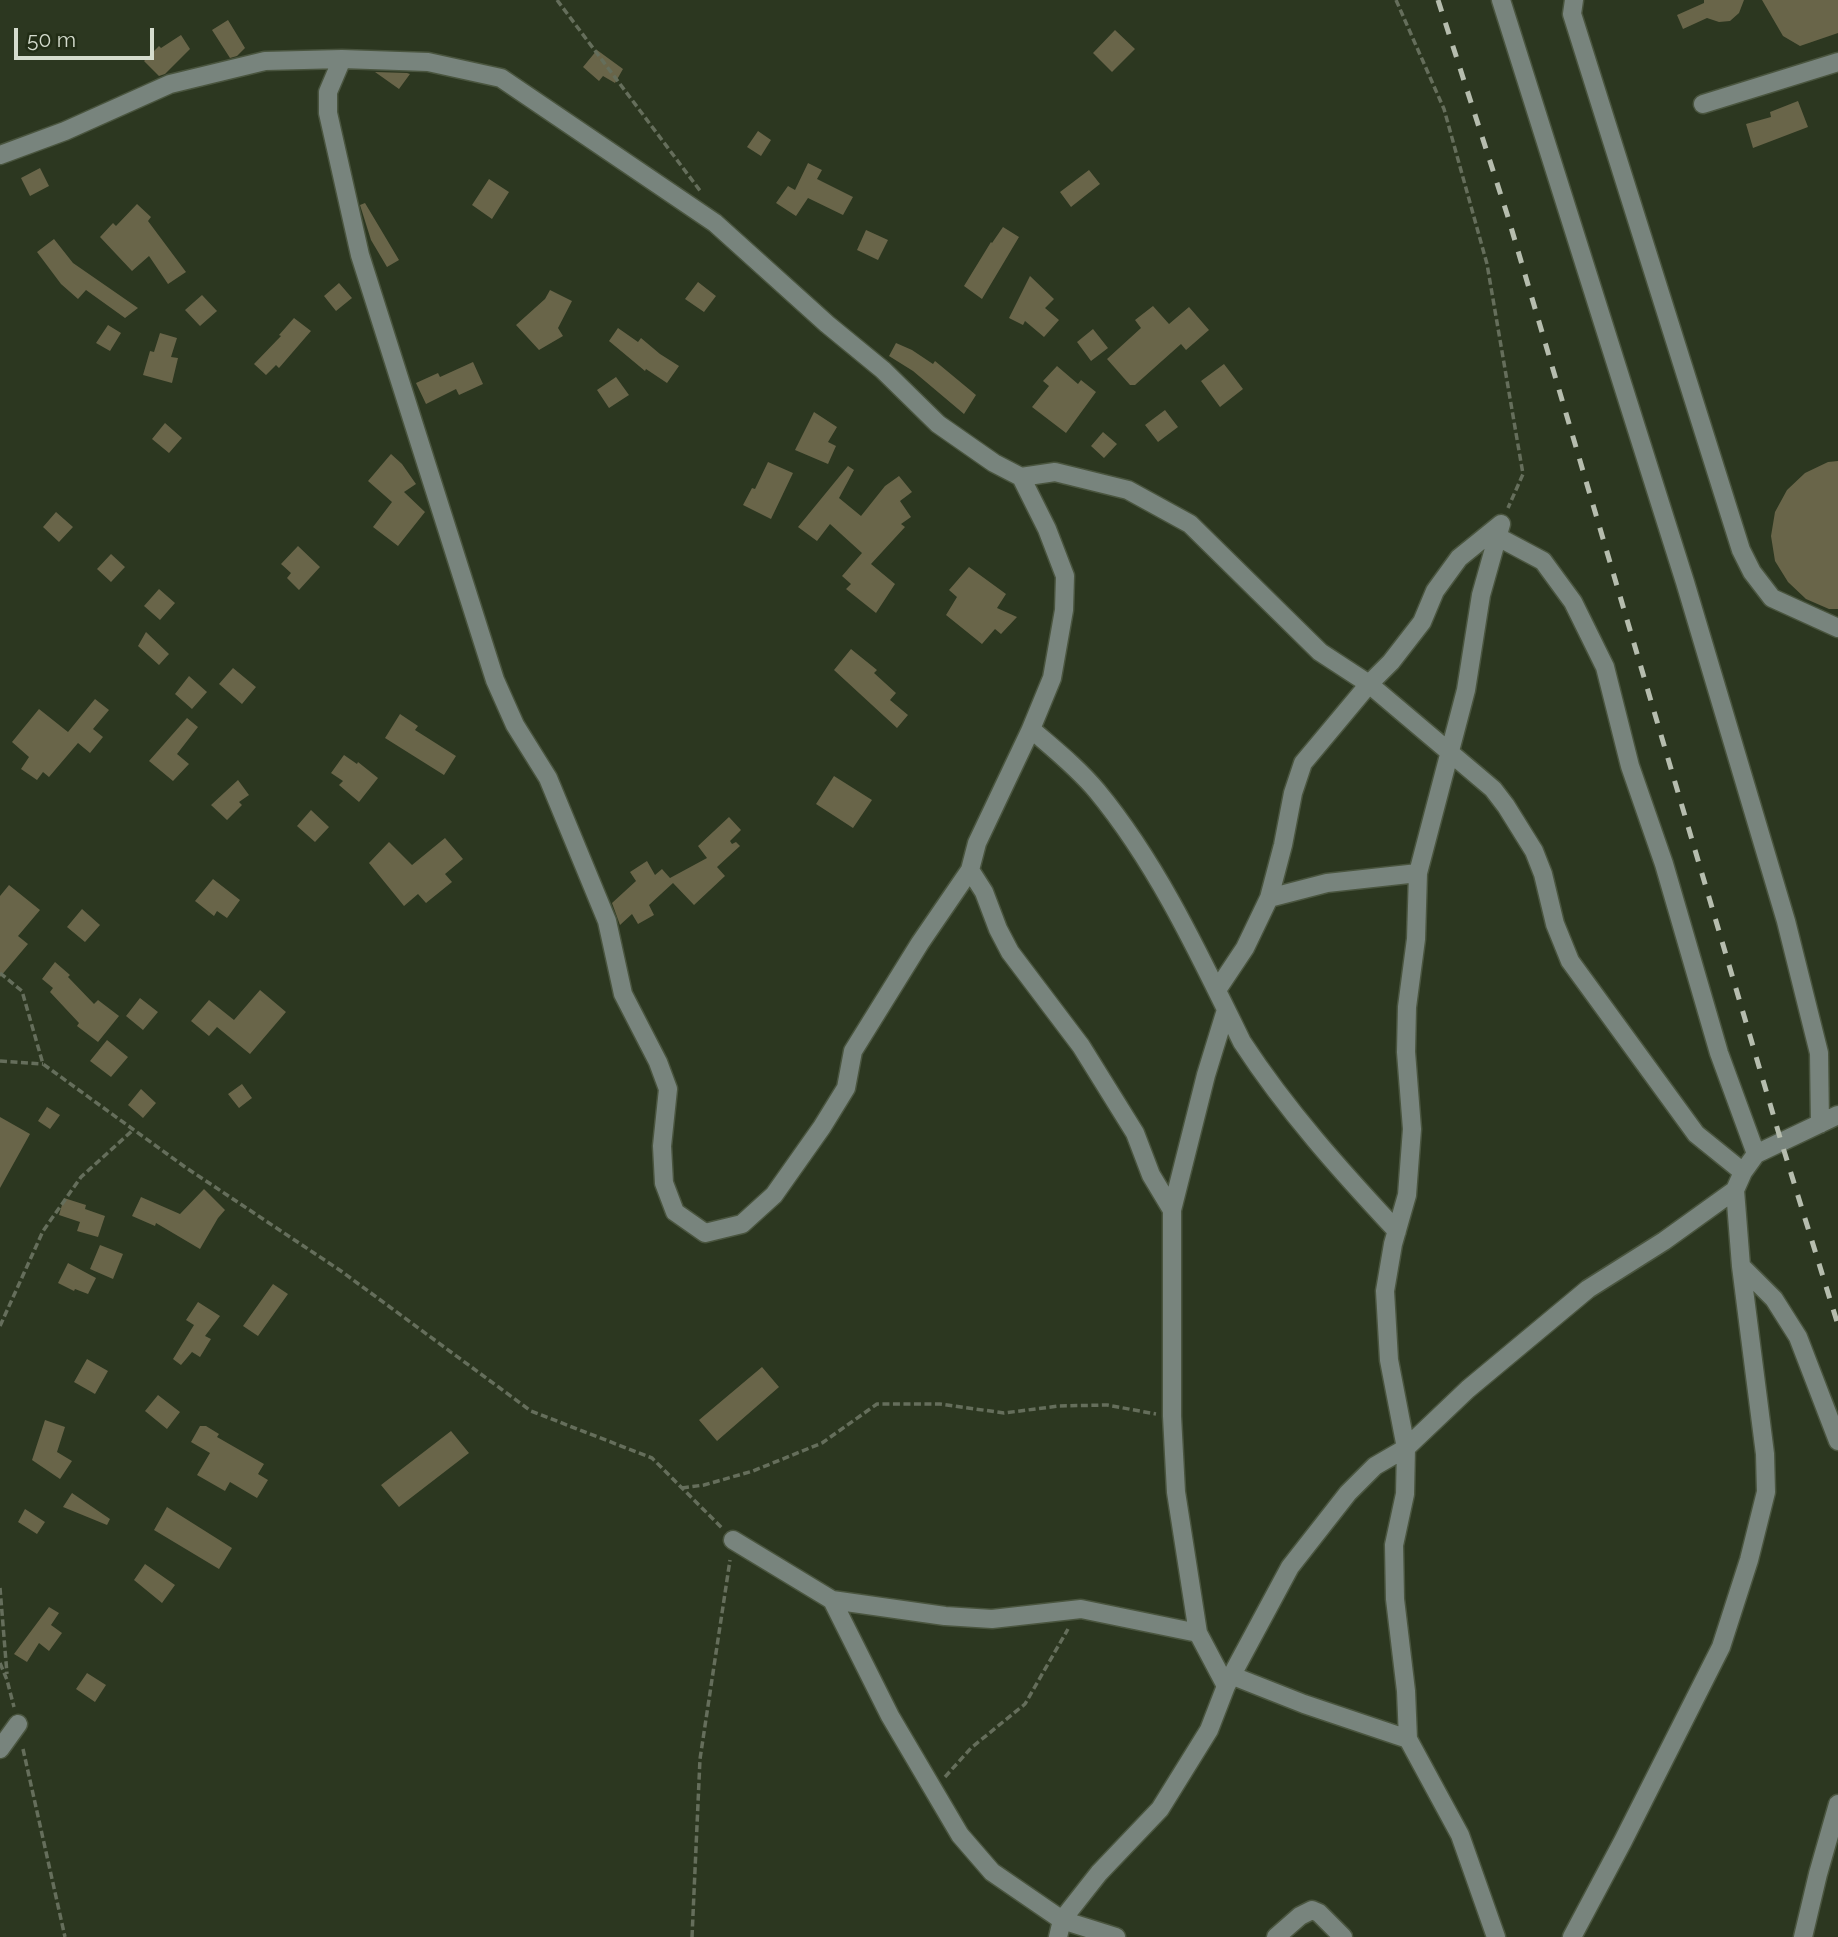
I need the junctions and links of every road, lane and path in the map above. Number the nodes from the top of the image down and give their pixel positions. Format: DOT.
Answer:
graph roads {
  1 [pos="557,0"];
  2 [pos="1396,0"];
  3 [pos="1501,0"];
  4 [pos="1574,0"];
  5 [pos="342,59"];
  6 [pos="1838,62"];
  7 [pos="1703,104"];
  8 [pos="0,155"];
  9 [pos="715,223"];
  10 [pos="1021,477"];
  11 [pos="1499,530"];
  12 [pos="1838,628"];
  13 [pos="1369,684"];
  14 [pos="1031,729"];
  15 [pos="1451,754"];
  16 [pos="970,870"];
  17 [pos="1418,873"];
  18 [pos="1269,898"];
  19 [pos="0,973"];
  20 [pos="1217,990"];
  21 [pos="1226,1010"];
  22 [pos="0,1061"];
  23 [pos="43,1064"];
  24 [pos="1838,1115"];
  25 [pos="1820,1124"];
  26 [pos="134,1130"];
  27 [pos="1756,1154"];
  28 [pos="1743,1172"];
  29 [pos="1735,1190"];
  30 [pos="1172,1210"];
  31 [pos="1397,1231"];
  32 [pos="1741,1266"];
  33 [pos="0,1326"];
  34 [pos="1172,1416"];
  35 [pos="1838,1441"];
  36 [pos="1406,1448"];
  37 [pos="682,1488"];
  38 [pos="733,1540"];
  39 [pos="0,1588"];
  40 [pos="832,1600"];
  41 [pos="1081,1609"];
  42 [pos="1198,1633"];
  43 [pos="0,1663"];
  44 [pos="7,1680"];
  45 [pos="1229,1681"];
  46 [pos="18,1724"];
  47 [pos="1408,1739"];
  48 [pos="0,1749"];
  49 [pos="934,1790"];
  50 [pos="1838,1804"];
  51 [pos="1060,1928"];
  52 [pos="65,1937"];
  53 [pos="692,1937"];
  54 [pos="1116,1937"];
  55 [pos="1276,1937"];
  56 [pos="1343,1937"];
  57 [pos="1496,1937"];
  58 [pos="1572,1937"];
  59 [pos="1803,1937"];
  1 -- 9 [label="path"];
  2 -- 11 [label="path"];
  3 -- 25 [label="street"];
  4 -- 12 [label="street"];
  5 -- 8 [label="street"];
  5 -- 9 [label="street"];
  5 -- 16 [label="street"];
  6 -- 7 [label="street"];
  9 -- 10 [label="street"];
  10 -- 13 [label="street"];
  10 -- 14 [label="street"];
  11 -- 13 [label="street"];
  11 -- 15 [label="street"];
  11 -- 27 [label="street"];
  13 -- 15 [label="street"];
  13 -- 18 [label="street"];
  14 -- 16 [label="street"];
  14 -- 20 [label="street"];
  15 -- 17 [label="street"];
  15 -- 28 [label="street"];
  16 -- 30 [label="street"];
  17 -- 18 [label="street"];
  17 -- 31 [label="street"];
  18 -- 20 [label="street"];
  19 -- 23 [label="path"];
  20 -- 21 [label="street"];
  21 -- 30 [label="street"];
  21 -- 31 [label="street"];
  22 -- 23 [label="path"];
  23 -- 26 [label="path"];
  24 -- 25 [label="street"];
  25 -- 27 [label="street"];
  26 -- 33 [label="path"];
  26 -- 37 [label="path"];
  27 -- 28 [label="street"];
  28 -- 29 [label="street"];
  29 -- 32 [label="street"];
  29 -- 36 [label="street"];
  30 -- 34 [label="street"];
  31 -- 36 [label="street"];
  32 -- 35 [label="street"];
  32 -- 58 [label="street"];
  34 -- 37 [label="path"];
  34 -- 42 [label="street"];
  36 -- 45 [label="street"];
  36 -- 47 [label="street"];
  37 -- 38 [label="path"];
  38 -- 40 [label="street"];
  38 -- 53 [label="path"];
  39 -- 44 [label="path"];
  40 -- 41 [label="street"];
  40 -- 49 [label="street"];
  41 -- 42 [label="street"];
  41 -- 49 [label="path"];
  42 -- 45 [label="street"];
  43 -- 44 [label="path"];
  44 -- 46 [label="path"];
  45 -- 47 [label="street"];
  45 -- 51 [label="street"];
  46 -- 48 [label="street"];
  46 -- 52 [label="path"];
  47 -- 57 [label="street"];
  49 -- 51 [label="street"];
  50 -- 59 [label="street"];
  51 -- 54 [label="street"];
  55 -- 56 [label="street"];
}
